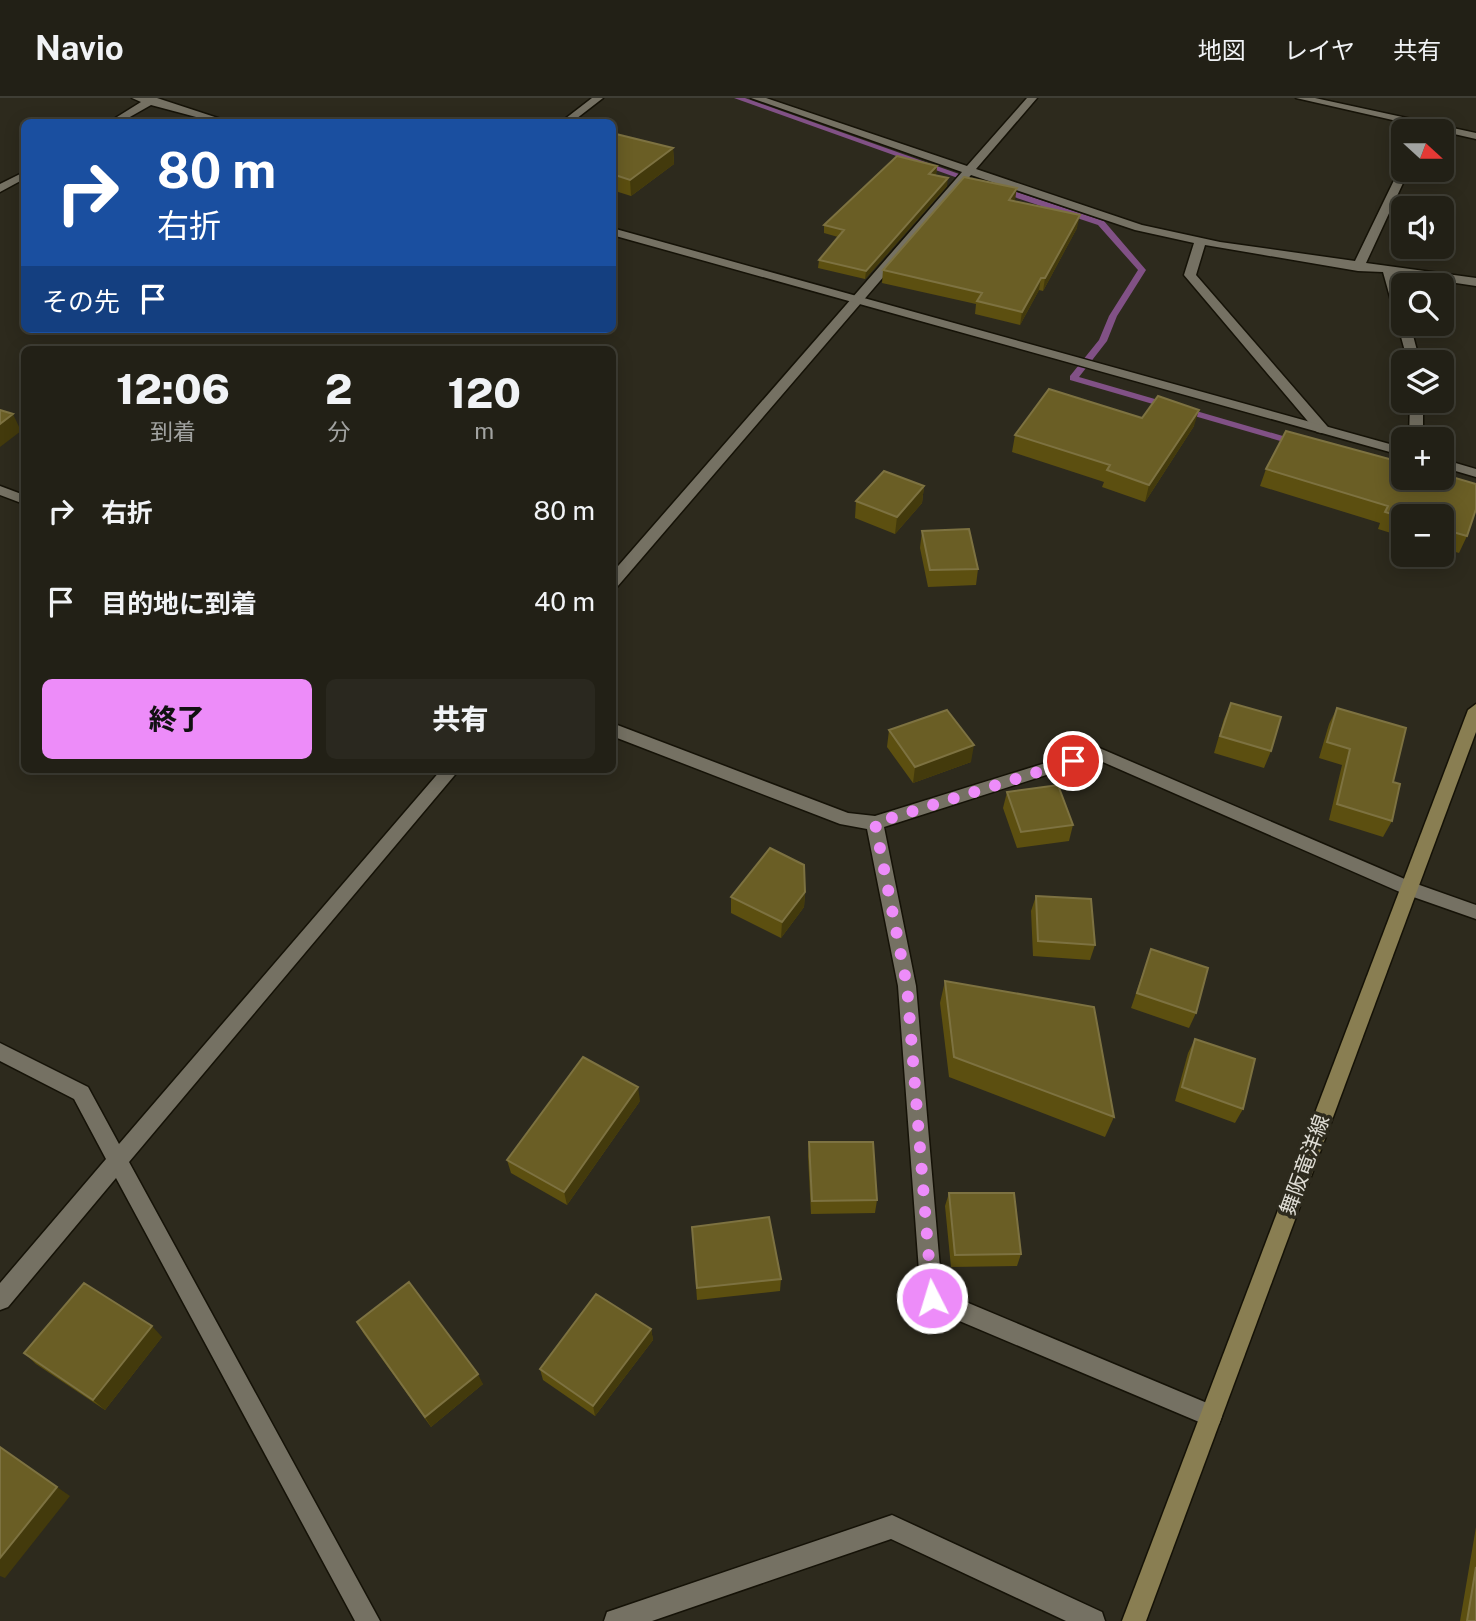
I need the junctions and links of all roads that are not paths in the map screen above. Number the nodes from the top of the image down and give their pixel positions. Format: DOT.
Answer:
graph roads {
  1 [pos="137,98"];
  2 [pos="598,98"];
  3 [pos="756,98"];
  4 [pos="1032,98"];
  5 [pos="1301,98"];
  6 [pos="153,100"];
  7 [pos="119,119"];
  8 [pos="215,119"];
  9 [pos="570,119"];
  10 [pos="1391,120"];
  11 [pos="1454,133"];
  12 [pos="1476,136"];
  13 [pos="970,170"];
  14 [pos="21,177"];
  15 [pos="1398,182"];
  16 [pos="0,189"];
  17 [pos="616,232"];
  18 [pos="1200,241"];
  19 [pos="1358,267"];
  20 [pos="1389,271"];
  21 [pos="1391,278"];
  22 [pos="1476,282"];
  23 [pos="859,299"];
  24 [pos="1322,429"];
  25 [pos="1391,448"];
  26 [pos="1454,467"];
  27 [pos="1476,473"];
  28 [pos="0,490"];
  29 [pos="21,499"];
  30 [pos="616,578"];
  31 [pos="1476,710"];
  32 [pos="616,731"];
  33 [pos="448,773"];
  34 [pos="875,823"];
  35 [pos="1408,888"];
  36 [pos="1476,912"];
  37 [pos="0,1051"];
  38 [pos="117,1162"];
  39 [pos="0,1298"];
  40 [pos="1211,1416"];
  41 [pos="368,1621"];
  42 [pos="616,1621"];
  43 [pos="1093,1621"];
  44 [pos="1134,1621"];
  1 -- 6 [label="street"];
  2 -- 9 [label="street"];
  3 -- 13 [label="street"];
  4 -- 13 [label="street"];
  5 -- 10 [label="street"];
  6 -- 7 [label="street"];
  6 -- 8 [label="street"];
  11 -- 12 [label="street"];
  13 -- 18 [label="street"];
  13 -- 23 [label="street"];
  14 -- 16 [label="street"];
  15 -- 19 [label="street"];
  17 -- 23 [label="street"];
  18 -- 19 [label="street"];
  18 -- 24 [label="street"];
  19 -- 20 [label="street"];
  20 -- 21 [label="street"];
  20 -- 22 [label="street"];
  23 -- 24 [label="street"];
  23 -- 30 [label="street"];
  24 -- 25 [label="street"];
  26 -- 27 [label="street"];
  28 -- 29 [label="street"];
  31 -- 35 [label="main road, 舞阪竜洋線"];
  32 -- 34 [label="street"];
  33 -- 38 [label="street"];
  34 -- 35 [label="street"];
  34 -- 40 [label="street"];
  35 -- 36 [label="street"];
  35 -- 40 [label="main road, 舞阪竜洋線"];
  37 -- 38 [label="street"];
  38 -- 39 [label="street"];
  38 -- 41 [label="street"];
  40 -- 44 [label="main road, 舞阪竜洋線"];
  42 -- 43 [label="street"];
}
